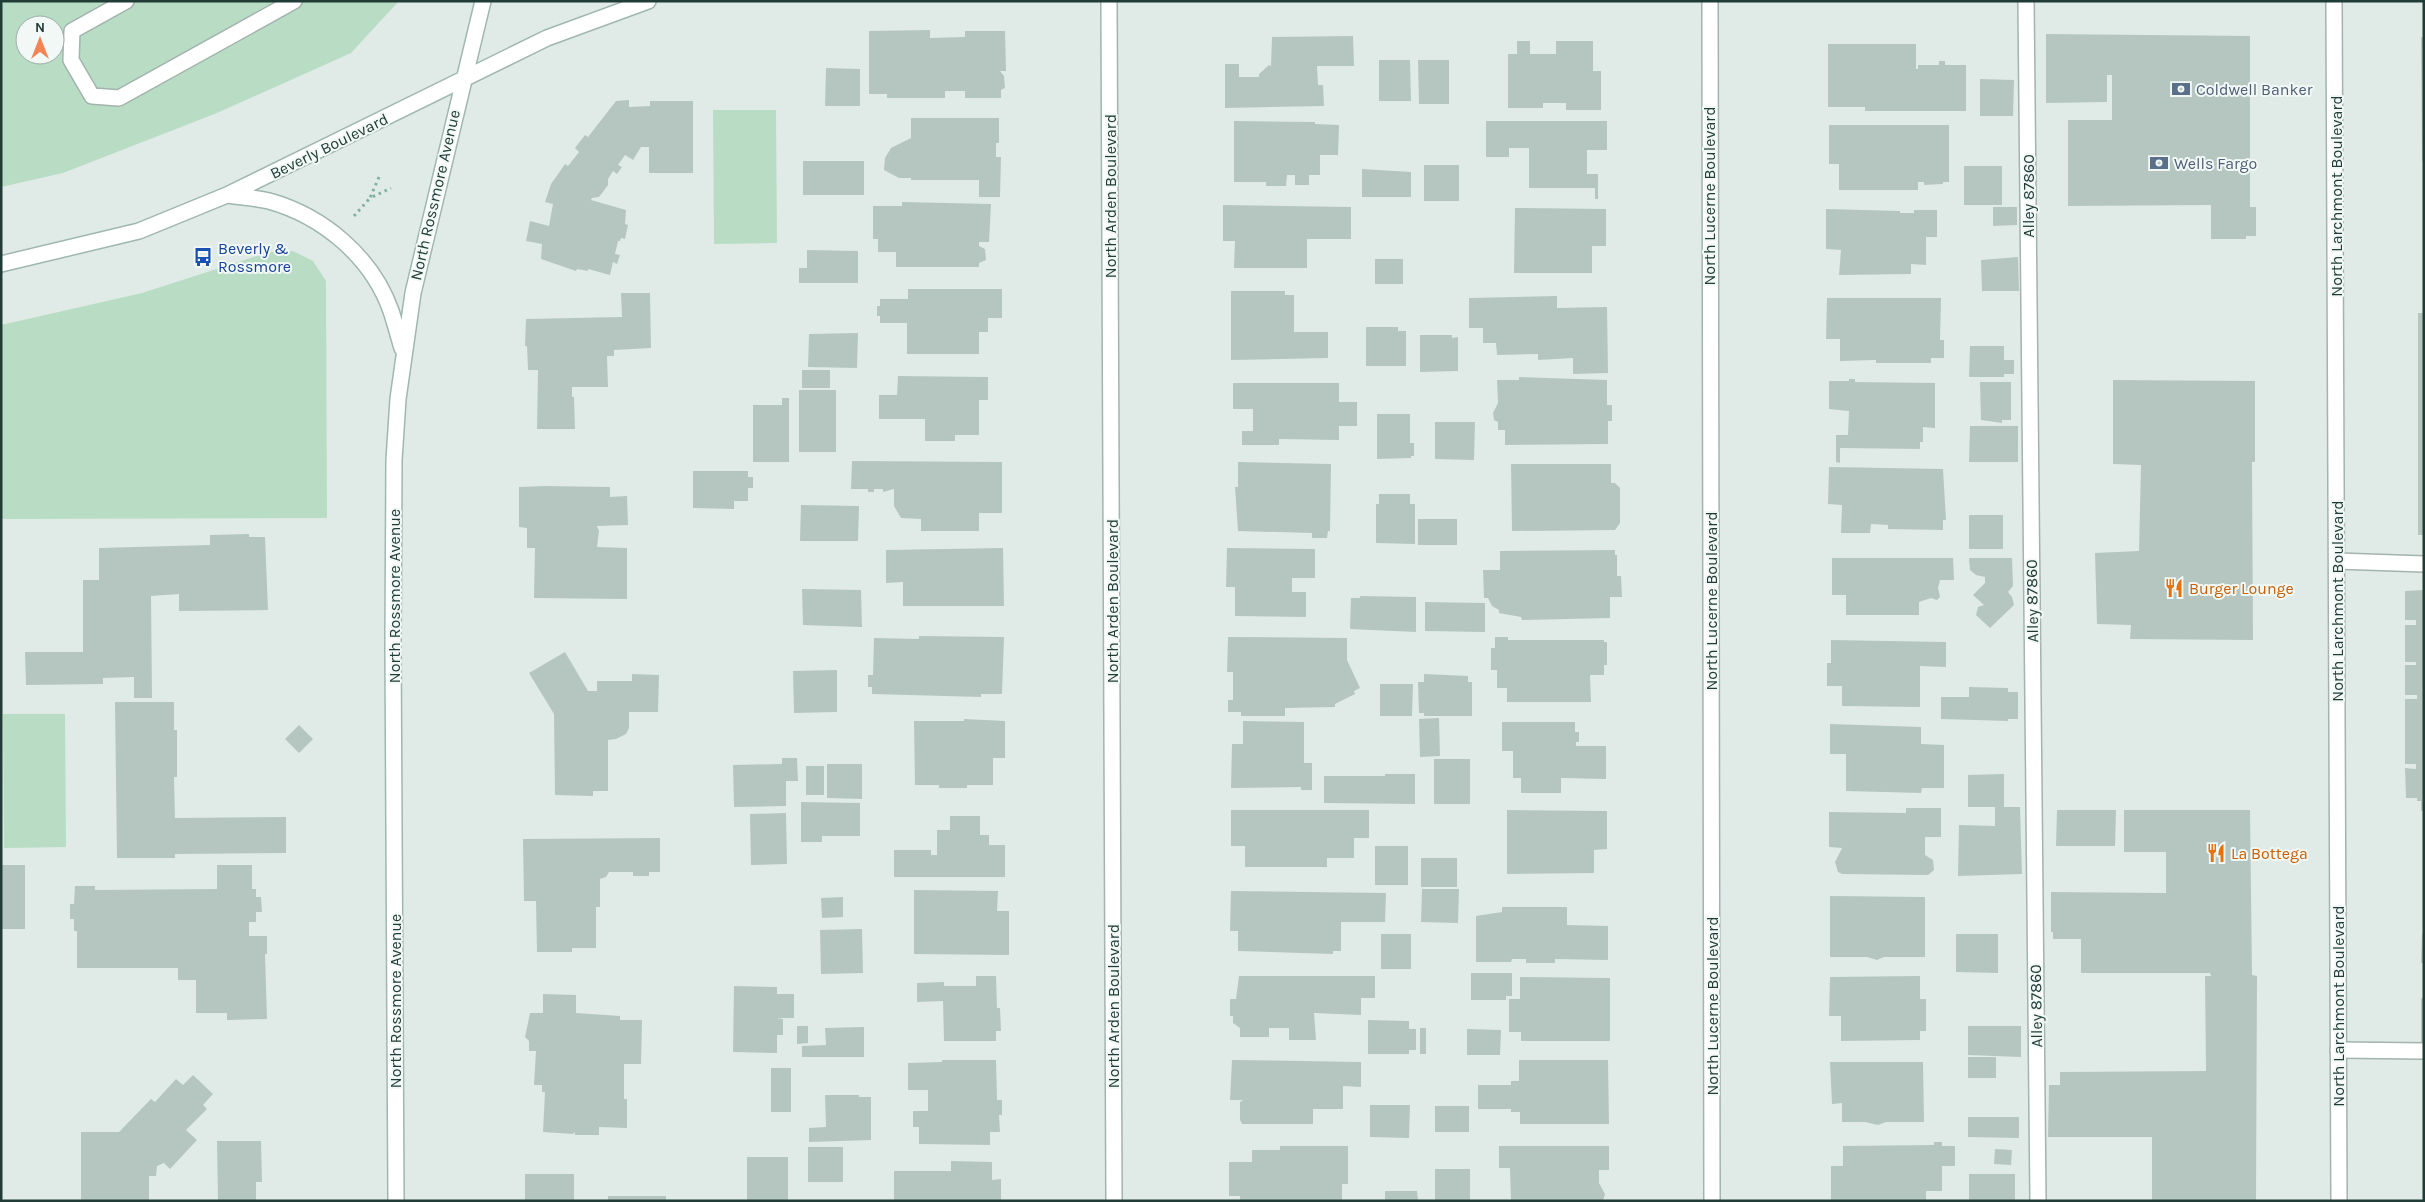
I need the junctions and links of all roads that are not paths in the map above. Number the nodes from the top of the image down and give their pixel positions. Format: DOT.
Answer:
graph roads {
  1 [pos="126,1"];
  2 [pos="294,1"];
  3 [pos="482,1"];
  4 [pos="648,1"];
  5 [pos="1109,1"];
  6 [pos="1710,1"];
  7 [pos="2026,1"];
  8 [pos="2334,1"];
  9 [pos="462,81"];
  10 [pos="227,196"];
  11 [pos="1,264"];
  12 [pos="403,353"];
  13 [pos="2337,561"];
  14 [pos="2424,564"];
  15 [pos="2338,1050"];
  16 [pos="2424,1051"];
  17 [pos="396,1201"];
  18 [pos="1114,1201"];
  19 [pos="1712,1201"];
  20 [pos="2038,1201"];
  21 [pos="2339,1201"];
  1 -- 2 [label="street"];
  3 -- 9 [label="street, North Rossmore Avenue"];
  4 -- 9 [label="street, Beverly Boulevard"];
  5 -- 18 [label="street, North Arden Boulevard"];
  6 -- 19 [label="street, North Lucerne Boulevard"];
  7 -- 20 [label="street, Alley 87860"];
  8 -- 13 [label="street, North Larchmont Boulevard"];
  9 -- 10 [label="street, Beverly Boulevard"];
  9 -- 12 [label="street, North Rossmore Avenue"];
  10 -- 11 [label="street, Beverly Boulevard"];
  10 -- 12 [label="street"];
  12 -- 17 [label="street, North Rossmore Avenue"];
  13 -- 14 [label="street"];
  13 -- 15 [label="street, North Larchmont Boulevard"];
  15 -- 16 [label="street"];
  15 -- 21 [label="street, North Larchmont Boulevard"];
}
